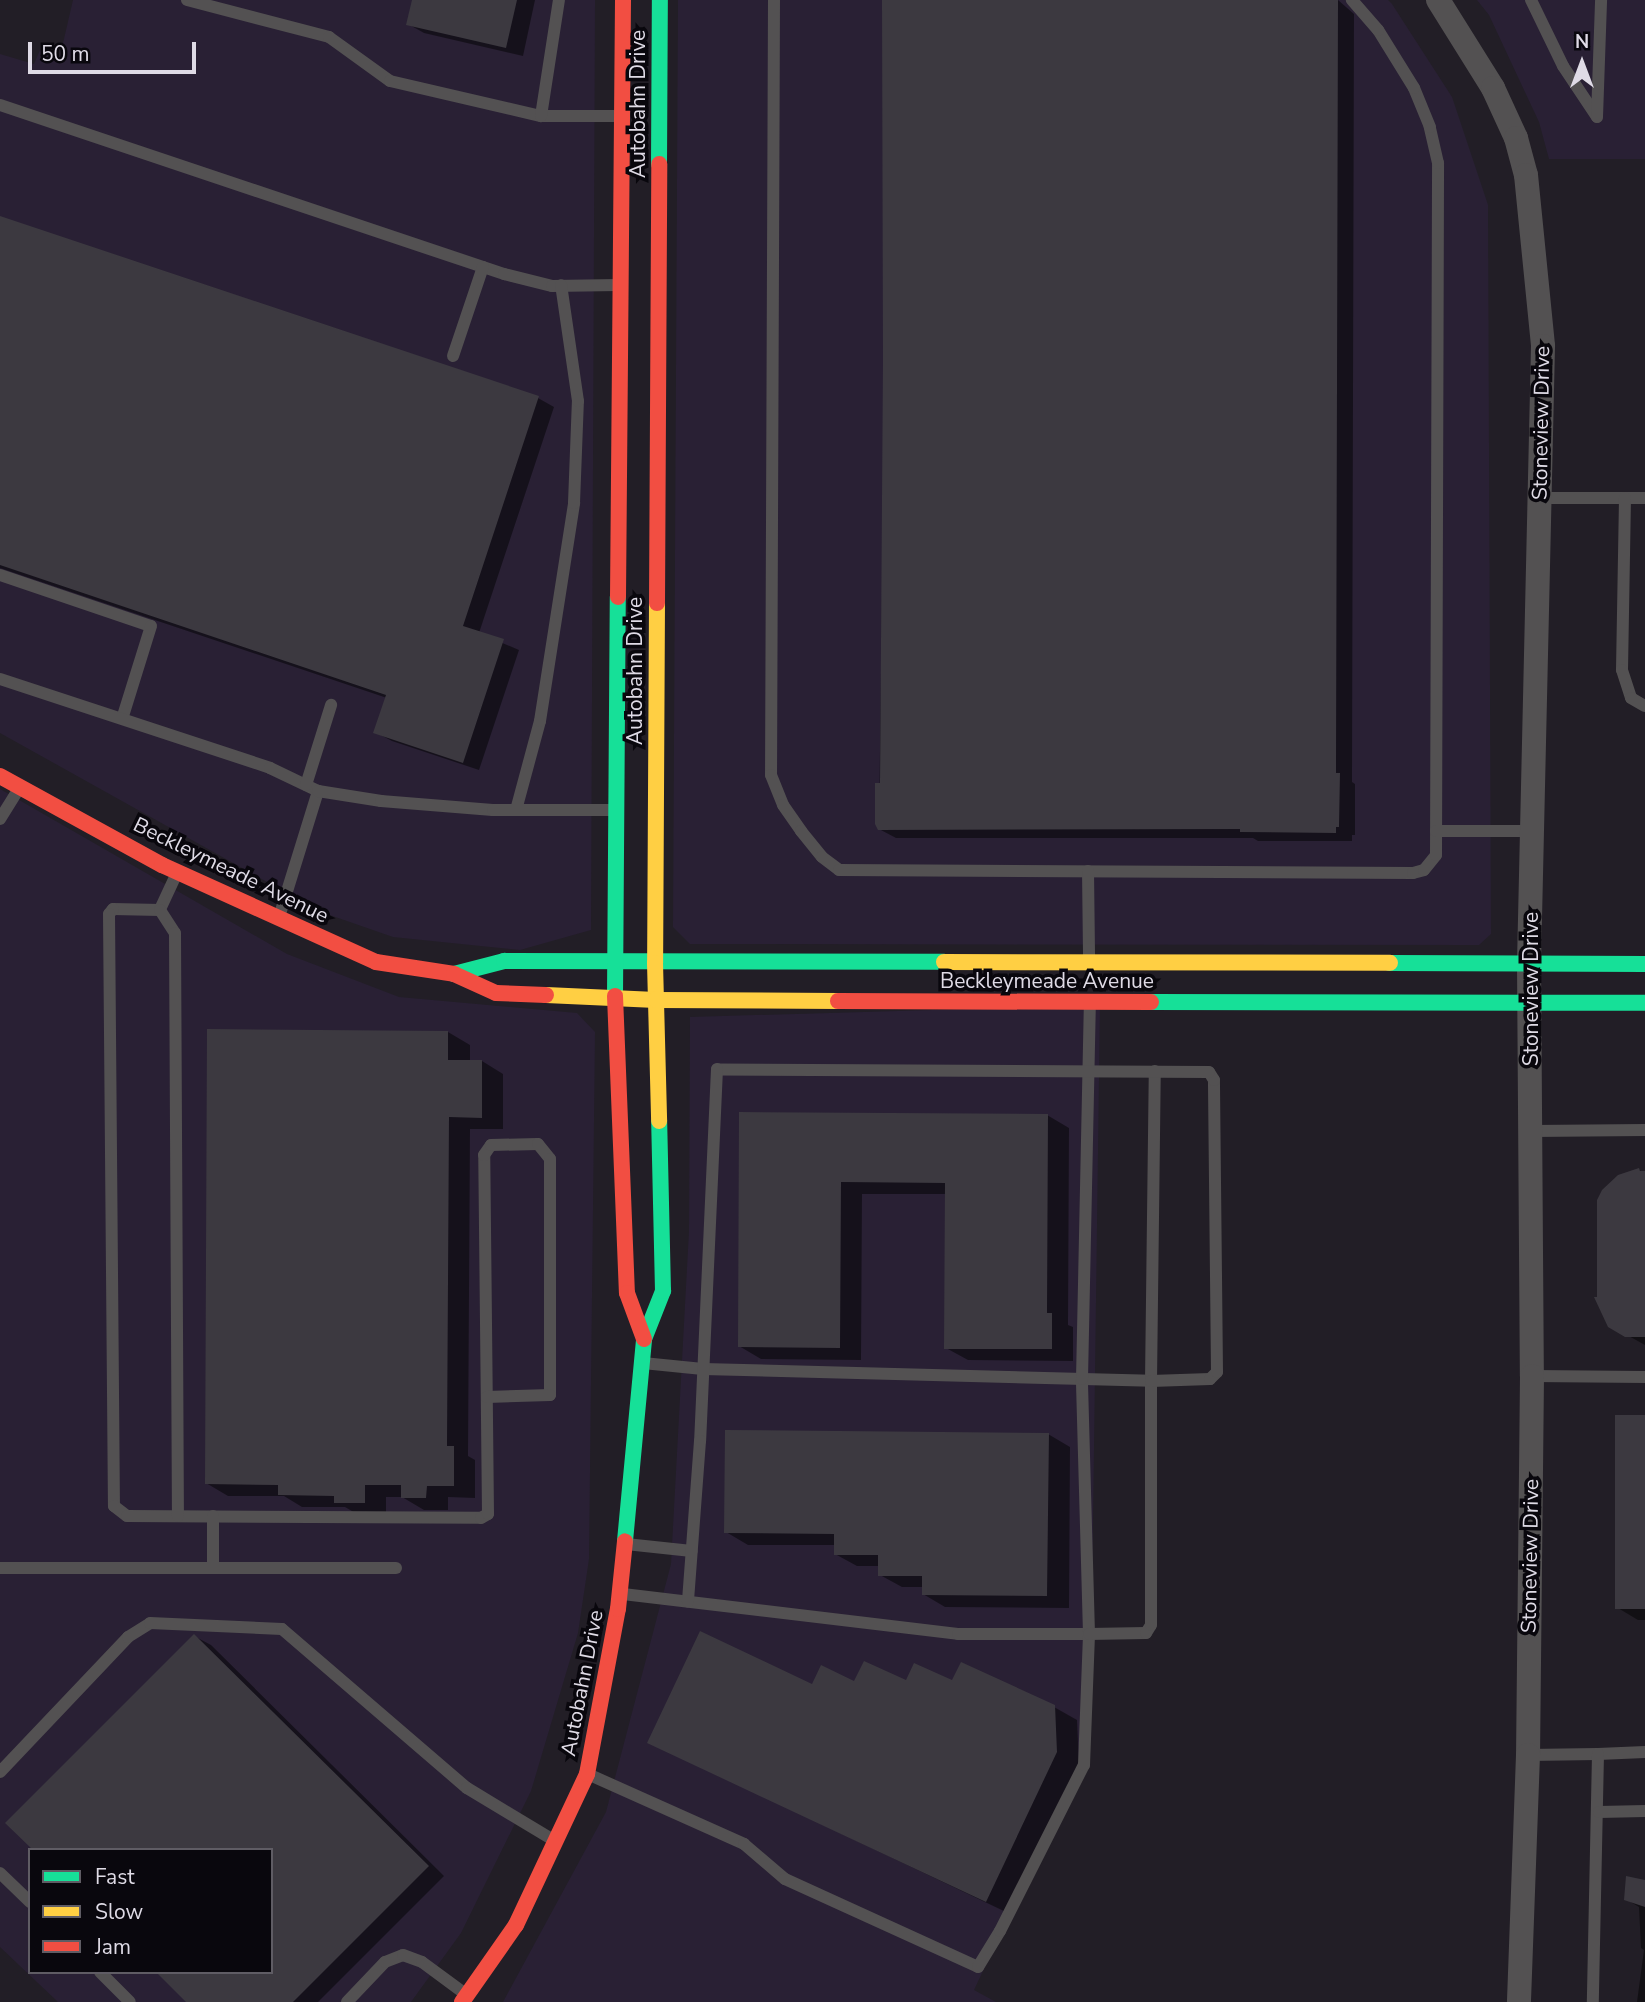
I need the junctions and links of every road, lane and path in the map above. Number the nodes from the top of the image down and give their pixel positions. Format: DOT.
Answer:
graph roads {
  1 [pos="187,0"];
  2 [pos="559,0"];
  3 [pos="623,0"];
  4 [pos="660,0"];
  5 [pos="774,0"];
  6 [pos="1352,0"];
  7 [pos="1438,0"];
  8 [pos="1531,0"];
  9 [pos="1601,0"];
  10 [pos="0,105"];
  11 [pos="541,116"];
  12 [pos="622,116"];
  13 [pos="483,267"];
  14 [pos="562,285"];
  15 [pos="621,285"];
  16 [pos="453,356"];
  17 [pos="1539,498"];
  18 [pos="1625,498"];
  19 [pos="1645,498"];
  20 [pos="0,575"];
  21 [pos="0,679"];
  22 [pos="331,705"];
  23 [pos="1645,706"];
  24 [pos="122,719"];
  25 [pos="0,776"];
  26 [pos="20,786"];
  27 [pos="312,788"];
  28 [pos="516,810"];
  29 [pos="617,810"];
  30 [pos="0,819"];
  31 [pos="1436,831"];
  32 [pos="1532,831"];
  33 [pos="1088,871"];
  34 [pos="177,872"];
  35 [pos="160,910"];
  36 [pos="279,918"];
  37 [pos="616,963"];
  38 [pos="655,963"];
  39 [pos="1529,964"];
  40 [pos="1645,964"];
  41 [pos="454,974"];
  42 [pos="1090,982"];
  43 [pos="615,1000"];
  44 [pos="656,1000"];
  45 [pos="1530,1003"];
  46 [pos="1645,1003"];
  47 [pos="1088,1071"];
  48 [pos="1155,1071"];
  49 [pos="1645,1130"];
  50 [pos="1532,1131"];
  51 [pos="645,1339"];
  52 [pos="642,1363"];
  53 [pos="703,1368"];
  54 [pos="1532,1376"];
  55 [pos="1645,1377"];
  56 [pos="1082,1379"];
  57 [pos="1151,1381"];
  58 [pos="487,1397"];
  59 [pos="178,1516"];
  60 [pos="212,1516"];
  61 [pos="624,1544"];
  62 [pos="692,1551"];
  63 [pos="0,1568"];
  64 [pos="212,1568"];
  65 [pos="396,1568"];
  66 [pos="619,1594"];
  67 [pos="688,1602"];
  68 [pos="1089,1634"];
  69 [pos="1645,1752"];
  70 [pos="1598,1754"];
  71 [pos="1528,1755"];
  72 [pos="0,1772"];
  73 [pos="586,1774"];
  74 [pos="1645,1811"];
  75 [pos="1599,1812"];
  76 [pos="555,1841"];
  77 [pos="0,1873"];
  78 [pos="28,1900"];
  79 [pos="102,1974"];
  80 [pos="464,1998"];
  81 [pos="130,2002"];
  82 [pos="347,2002"];
  83 [pos="1519,2002"];
  84 [pos="1593,2002"];
  1 -- 11 [label="lane"];
  2 -- 11 [label="lane"];
  3 -- 12 [label="street, Autobahn Drive"];
  4 -- 38 [label="street, Autobahn Drive"];
  5 -- 33 [label="lane"];
  6 -- 31 [label="lane"];
  7 -- 17 [label="street, Stoneview Drive"];
  8 -- 9 [label="lane"];
  10 -- 13 [label="lane"];
  11 -- 12 [label="lane"];
  12 -- 15 [label="street, Autobahn Drive"];
  13 -- 14 [label="lane"];
  13 -- 16 [label="lane"];
  14 -- 15 [label="lane"];
  14 -- 28 [label="lane"];
  15 -- 29 [label="street, Autobahn Drive"];
  17 -- 18 [label="lane"];
  17 -- 32 [label="street, Stoneview Drive"];
  18 -- 19 [label="lane"];
  18 -- 23 [label="lane"];
  20 -- 24 [label="lane"];
  21 -- 24 [label="lane"];
  22 -- 27 [label="lane"];
  24 -- 27 [label="lane"];
  25 -- 26 [label="street, Beckleymeade Avenue"];
  26 -- 30 [label="lane"];
  26 -- 34 [label="street, Beckleymeade Avenue"];
  27 -- 28 [label="lane"];
  27 -- 36 [label="lane"];
  28 -- 29 [label="lane"];
  29 -- 37 [label="street, Autobahn Drive"];
  31 -- 32 [label="lane"];
  31 -- 33 [label="lane"];
  32 -- 39 [label="street, Stoneview Drive"];
  33 -- 42 [label="lane"];
  34 -- 35 [label="lane"];
  34 -- 36 [label="street, Beckleymeade Avenue"];
  35 -- 59 [label="lane"];
  35 -- 59 [label="lane"];
  36 -- 41 [label="street, Beckleymeade Avenue"];
  37 -- 38 [label="street, Beckleymeade Avenue"];
  37 -- 41 [label="street, Beckleymeade Avenue"];
  37 -- 43 [label="street, Autobahn Drive"];
  38 -- 42 [label="street, Beckleymeade Avenue"];
  38 -- 44 [label="street, Autobahn Drive"];
  39 -- 40 [label="street, Beckleymeade Avenue"];
  39 -- 42 [label="street, Beckleymeade Avenue"];
  39 -- 45 [label="street, Stoneview Drive"];
  41 -- 43 [label="street, Beckleymeade Avenue"];
  42 -- 44 [label="street, Beckleymeade Avenue"];
  42 -- 45 [label="street, Beckleymeade Avenue"];
  42 -- 47 [label="lane"];
  43 -- 44 [label="street, Beckleymeade Avenue"];
  43 -- 51 [label="street, Autobahn Drive"];
  44 -- 51 [label="street, Autobahn Drive"];
  45 -- 46 [label="street, Beckleymeade Avenue"];
  45 -- 50 [label="street, Stoneview Drive"];
  47 -- 48 [label="lane"];
  47 -- 53 [label="lane"];
  47 -- 56 [label="lane"];
  48 -- 57 [label="lane"];
  48 -- 57 [label="lane"];
  49 -- 50 [label="lane"];
  50 -- 54 [label="street, Stoneview Drive"];
  51 -- 52 [label="street, Autobahn Drive"];
  52 -- 53 [label="lane"];
  52 -- 61 [label="street, Autobahn Drive"];
  53 -- 56 [label="lane"];
  53 -- 62 [label="lane"];
  54 -- 55 [label="lane"];
  54 -- 71 [label="street, Stoneview Drive"];
  56 -- 57 [label="lane"];
  56 -- 68 [label="lane"];
  57 -- 68 [label="lane"];
  58 -- 58 [label="lane"];
  58 -- 60 [label="lane"];
  59 -- 60 [label="lane"];
  60 -- 64 [label="lane"];
  61 -- 62 [label="lane"];
  61 -- 66 [label="street, Autobahn Drive"];
  62 -- 67 [label="lane"];
  63 -- 64 [label="lane"];
  64 -- 65 [label="lane"];
  66 -- 67 [label="lane"];
  66 -- 73 [label="street, Autobahn Drive"];
  67 -- 68 [label="lane"];
  68 -- 73 [label="lane"];
  69 -- 70 [label="lane"];
  70 -- 71 [label="lane"];
  70 -- 75 [label="lane"];
  71 -- 83 [label="street, Stoneview Drive"];
  72 -- 76 [label="lane"];
  73 -- 76 [label="street, Autobahn Drive"];
  74 -- 75 [label="lane"];
  75 -- 84 [label="lane"];
  76 -- 80 [label="street, Autobahn Drive"];
  77 -- 78 [label="lane"];
  79 -- 81 [label="lane"];
  80 -- 82 [label="lane"];
}
